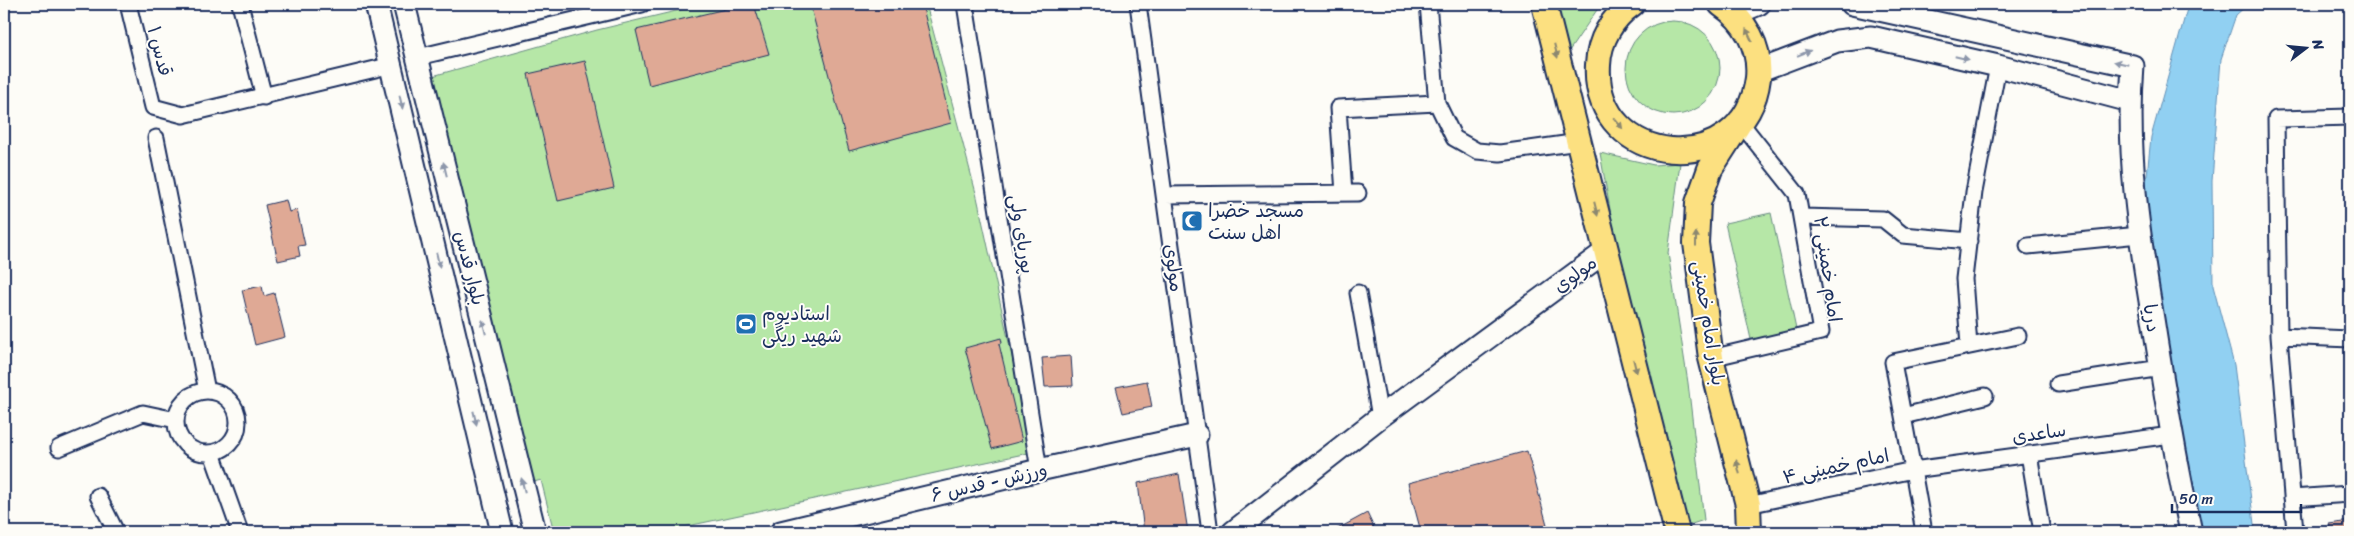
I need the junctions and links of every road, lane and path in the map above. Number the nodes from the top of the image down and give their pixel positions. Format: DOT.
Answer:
graph roads {
  1 [pos="128,4"];
  2 [pos="240,4"];
  3 [pos="376,4"];
  4 [pos="404,4"];
  5 [pos="642,4"];
  6 [pos="965,4"];
  7 [pos="1138,4"];
  8 [pos="1428,4"];
  9 [pos="1544,4"];
  10 [pos="1632,4"];
  11 [pos="1758,4"];
  12 [pos="1852,4"];
  13 [pos="1728,7"];
  14 [pos="1873,7"];
  15 [pos="1871,37"];
  16 [pos="418,57"];
  17 [pos="392,65"];
  18 [pos="1998,66"];
  19 [pos="1758,71"];
  20 [pos="1566,90"];
  21 [pos="1601,96"];
  22 [pos="264,97"];
  23 [pos="2130,101"];
  24 [pos="1437,103"];
  25 [pos="2350,117"];
  26 [pos="1740,122"];
  27 [pos="156,138"];
  28 [pos="1579,142"];
  29 [pos="1164,195"];
  30 [pos="1801,217"];
  31 [pos="2139,235"];
  32 [pos="1969,241"];
  33 [pos="2028,246"];
  34 [pos="1606,251"];
  35 [pos="1358,293"];
  36 [pos="2018,336"];
  37 [pos="2279,336"];
  38 [pos="2350,339"];
  39 [pos="1969,346"];
  40 [pos="1712,358"];
  41 [pos="2160,368"];
  42 [pos="2058,384"];
  43 [pos="207,391"];
  44 [pos="1985,396"];
  45 [pos="1902,416"];
  46 [pos="1380,417"];
  47 [pos="176,420"];
  48 [pos="1197,435"];
  49 [pos="2171,435"];
  50 [pos="59,448"];
  51 [pos="212,453"];
  52 [pos="2029,454"];
  53 [pos="1039,470"];
  54 [pos="1912,470"];
  55 [pos="2350,494"];
  56 [pos="98,496"];
  57 [pos="2292,498"];
  58 [pos="1748,505"];
  59 [pos="116,532"];
  60 [pos="240,532"];
  61 [pos="502,532"];
  62 [pos="535,532"];
  63 [pos="781,532"];
  64 [pos="1210,532"];
  65 [pos="1233,532"];
  66 [pos="1678,532"];
  67 [pos="1749,532"];
  68 [pos="1924,532"];
  69 [pos="2042,532"];
  70 [pos="2190,532"];
  71 [pos="2295,532"];
  1 -- 22 [label="street, قدس ۱"];
  2 -- 22 [label="street"];
  3 -- 17 [label="street, بلوار قدس"];
  4 -- 16 [label="street, بلوار قدس"];
  5 -- 16 [label="street"];
  6 -- 53 [label="street, پوریای ولی"];
  7 -- 29 [label="street, مولوی"];
  8 -- 24 [label="street"];
  9 -- 20 [label="main road, one-way"];
  10 -- 21 [label="main road"];
  11 -- 13 [label="street"];
  12 -- 14 [label="street"];
  19 -- 13 [label="main road, بلوار امام خمینی, one-way"];
  14 -- 15 [label="street"];
  23 -- 14 [label="street, دریا, one-way"];
  15 -- 18 [label="street, one-way"];
  19 -- 15 [label="street, one-way"];
  16 -- 17 [label="street"];
  62 -- 16 [label="street, بلوار قدس, one-way"];
  17 -- 22 [label="street"];
  17 -- 61 [label="street, بلوار قدس, one-way"];
  18 -- 23 [label="street"];
  18 -- 32 [label="street"];
  19 -- 26 [label="main road, بلوار امام خمینی"];
  20 -- 21 [label="main road"];
  20 -- 28 [label="main road"];
  21 -- 26 [label="main road, one-way"];
  21 -- 28 [label="main road"];
  23 -- 31 [label="street, دریا"];
  24 -- 28 [label="street"];
  24 -- 29 [label="street"];
  25 -- 37 [label="street"];
  26 -- 30 [label="street, امام خمینی ۲"];
  40 -- 26 [label="main road, بلوار امام خمینی, one-way"];
  27 -- 43 [label="street"];
  28 -- 34 [label="main road, one-way"];
  29 -- 48 [label="street, مولوی"];
  30 -- 32 [label="street"];
  30 -- 40 [label="street, امام خمینی ۲"];
  31 -- 33 [label="street"];
  31 -- 41 [label="street, دریا"];
  32 -- 39 [label="street"];
  34 -- 46 [label="street, مولوی"];
  34 -- 66 [label="main road, one-way"];
  35 -- 46 [label="street"];
  36 -- 39 [label="street"];
  37 -- 38 [label="street"];
  37 -- 57 [label="street"];
  39 -- 45 [label="street, امام خمینی ۴"];
  58 -- 40 [label="main road, بلوار امام خمینی, one-way"];
  41 -- 42 [label="street"];
  41 -- 49 [label="street, دریا"];
  43 -- 47 [label="street"];
  43 -- 51 [label="street"];
  44 -- 45 [label="street"];
  45 -- 54 [label="street, امام خمینی ۴"];
  46 -- 65 [label="street, مولوی"];
  47 -- 50 [label="street"];
  47 -- 51 [label="street"];
  48 -- 53 [label="street, ورزش - قدس ۶"];
  48 -- 64 [label="street, مولوی"];
  49 -- 52 [label="street, ساعدی"];
  49 -- 70 [label="street, دریا"];
  51 -- 60 [label="street"];
  52 -- 54 [label="street, ساعدی"];
  52 -- 69 [label="street"];
  53 -- 63 [label="street, ورزش - قدس ۶"];
  54 -- 58 [label="street, امام خمینی ۴"];
  54 -- 68 [label="street"];
  55 -- 57 [label="street"];
  56 -- 59 [label="street"];
  57 -- 71 [label="street"];
  58 -- 67 [label="main road, بلوار امام خمینی"];
}
